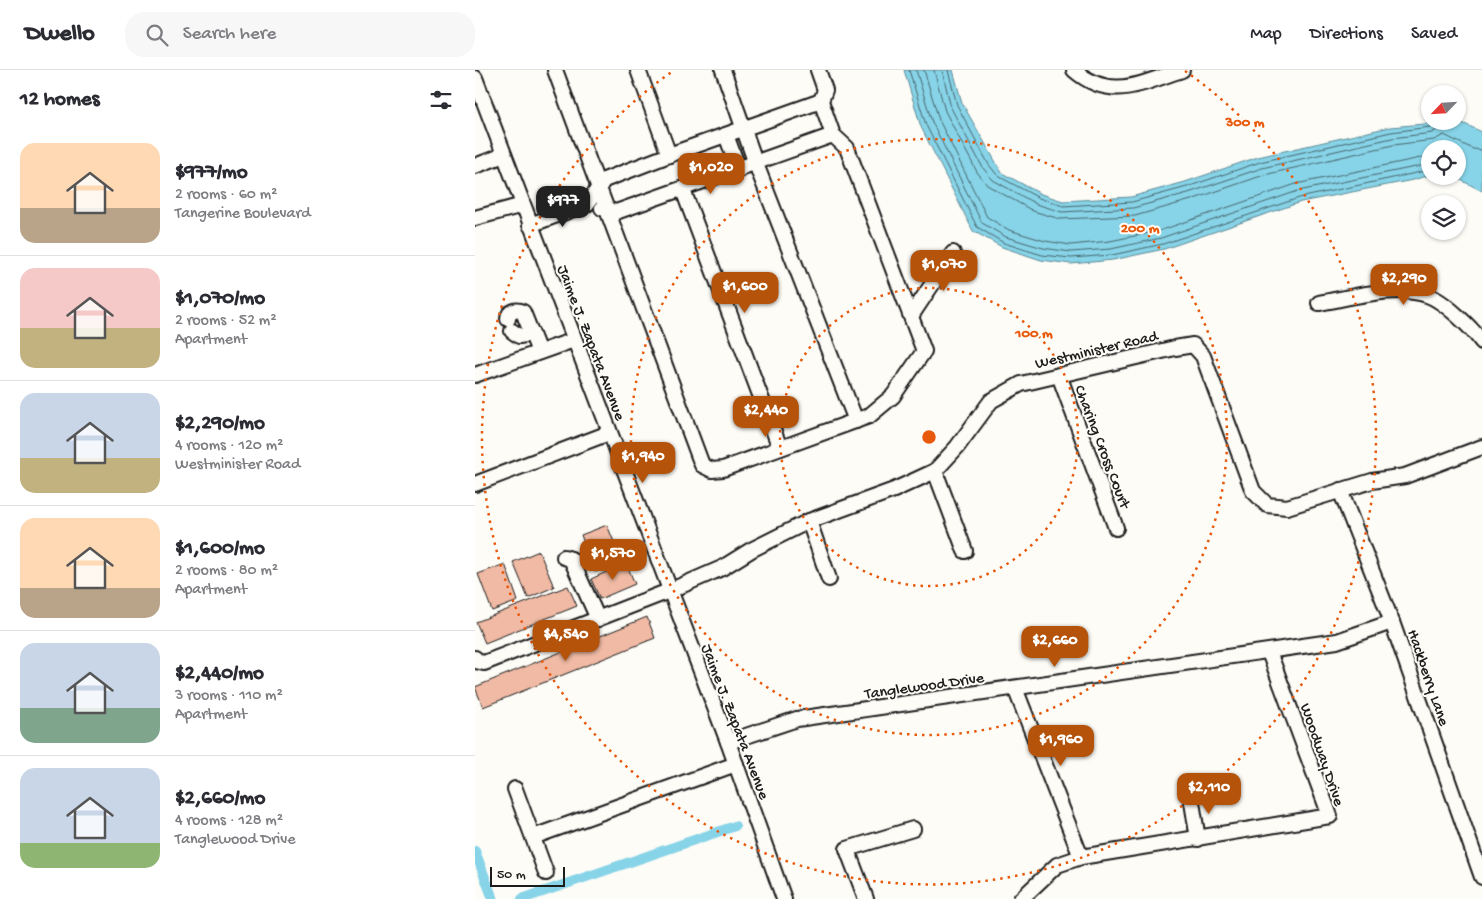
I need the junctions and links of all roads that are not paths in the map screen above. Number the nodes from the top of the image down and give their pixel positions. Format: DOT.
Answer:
graph roads {
  1 [pos="555,70"];
  2 [pos="638,70"];
  3 [pos="723,70"];
  4 [pos="818,70"];
  5 [pos="1074,70"];
  6 [pos="1182,70"];
  7 [pos="476,83"];
  8 [pos="821,101"];
  9 [pos="744,128"];
  10 [pos="726,135"];
  11 [pos="833,136"];
  12 [pos="669,154"];
  13 [pos="504,155"];
  14 [pos="756,164"];
  15 [pos="475,166"];
  16 [pos="739,170"];
  17 [pos="599,186"];
  18 [pos="683,190"];
  19 [pos="587,204"];
  20 [pos="523,205"];
  21 [pos="608,210"];
  22 [pos="475,218"];
  23 [pos="530,225"];
  24 [pos="953,252"];
  25 [pos="1319,304"];
  26 [pos="911,316"];
  27 [pos="532,334"];
  28 [pos="574,340"];
  29 [pos="1482,342"];
  30 [pos="539,352"];
  31 [pos="475,375"];
  32 [pos="1059,375"];
  33 [pos="856,421"];
  34 [pos="609,433"];
  35 [pos="1482,447"];
  36 [pos="780,448"];
  37 [pos="935,471"];
  38 [pos="475,484"];
  39 [pos="1340,490"];
  40 [pos="809,522"];
  41 [pos="1116,528"];
  42 [pos="965,551"];
  43 [pos="564,557"];
  44 [pos="829,579"];
  45 [pos="669,591"];
  46 [pos="599,618"];
  47 [pos="1392,622"];
  48 [pos="1269,652"];
  49 [pos="475,658"];
  50 [pos="1015,688"];
  51 [pos="728,742"];
  52 [pos="736,764"];
  53 [pos="515,789"];
  54 [pos="1191,796"];
  55 [pos="913,829"];
  56 [pos="533,837"];
  57 [pos="1198,839"];
  58 [pos="1081,857"];
  59 [pos="546,873"];
  60 [pos="1482,877"];
  61 [pos="784,899"];
  62 [pos="866,899"];
  63 [pos="1021,899"];
  1 -- 17 [label="street"];
  2 -- 12 [label="street"];
  3 -- 9 [label="street"];
  4 -- 8 [label="street"];
  5 -- 6 [label="street"];
  7 -- 13 [label="street, Jaime J. Zapata Avenue"];
  8 -- 9 [label="street"];
  8 -- 11 [label="street"];
  9 -- 10 [label="street"];
  9 -- 14 [label="street"];
  10 -- 12 [label="street"];
  10 -- 16 [label="street"];
  11 -- 14 [label="street"];
  11 -- 26 [label="street"];
  12 -- 17 [label="street"];
  13 -- 15 [label="street"];
  13 -- 20 [label="street, Jaime J. Zapata Avenue"];
  14 -- 16 [label="street"];
  14 -- 33 [label="street"];
  16 -- 18 [label="street"];
  17 -- 19 [label="street"];
  17 -- 21 [label="street"];
  18 -- 21 [label="street"];
  18 -- 36 [label="street"];
  19 -- 21 [label="street"];
  19 -- 23 [label="street"];
  20 -- 22 [label="street"];
  20 -- 23 [label="street, Jaime J. Zapata Avenue"];
  21 -- 36 [label="street"];
  23 -- 28 [label="street, Jaime J. Zapata Avenue"];
  24 -- 26 [label="street"];
  25 -- 29 [label="street"];
  26 -- 33 [label="street"];
  27 -- 27 [label="street"];
  27 -- 30 [label="street"];
  28 -- 30 [label="street"];
  28 -- 34 [label="street, Jaime J. Zapata Avenue"];
  30 -- 31 [label="street"];
  32 -- 37 [label="street, Westminister Road"];
  32 -- 39 [label="street, Westminister Road"];
  32 -- 41 [label="street, Charing Cross Court"];
  33 -- 36 [label="street"];
  34 -- 38 [label="street"];
  34 -- 45 [label="street, Jaime J. Zapata Avenue"];
  35 -- 39 [label="street, Westminister Road"];
  37 -- 40 [label="street, Westminister Road"];
  37 -- 42 [label="street"];
  39 -- 47 [label="street, Hackberry Lane"];
  40 -- 44 [label="street"];
  40 -- 45 [label="street, Westminister Road"];
  43 -- 46 [label="street"];
  45 -- 46 [label="street, Westminister Road"];
  45 -- 51 [label="street, Jaime J. Zapata Avenue"];
  46 -- 49 [label="street, Westminister Road"];
  47 -- 48 [label="street, Tanglewood Drive"];
  47 -- 60 [label="street, Hackberry Lane"];
  48 -- 50 [label="street, Tanglewood Drive"];
  48 -- 57 [label="street, Woodway Drive"];
  50 -- 51 [label="street, Tanglewood Drive"];
  50 -- 58 [label="street"];
  51 -- 52 [label="street, Jaime J. Zapata Avenue"];
  52 -- 56 [label="street"];
  52 -- 61 [label="street, Jaime J. Zapata Avenue"];
  53 -- 56 [label="street"];
  54 -- 57 [label="street"];
  55 -- 62 [label="street"];
  56 -- 59 [label="street"];
  57 -- 58 [label="street, Woodway Drive"];
  58 -- 63 [label="street, Woodway Drive"];
}
